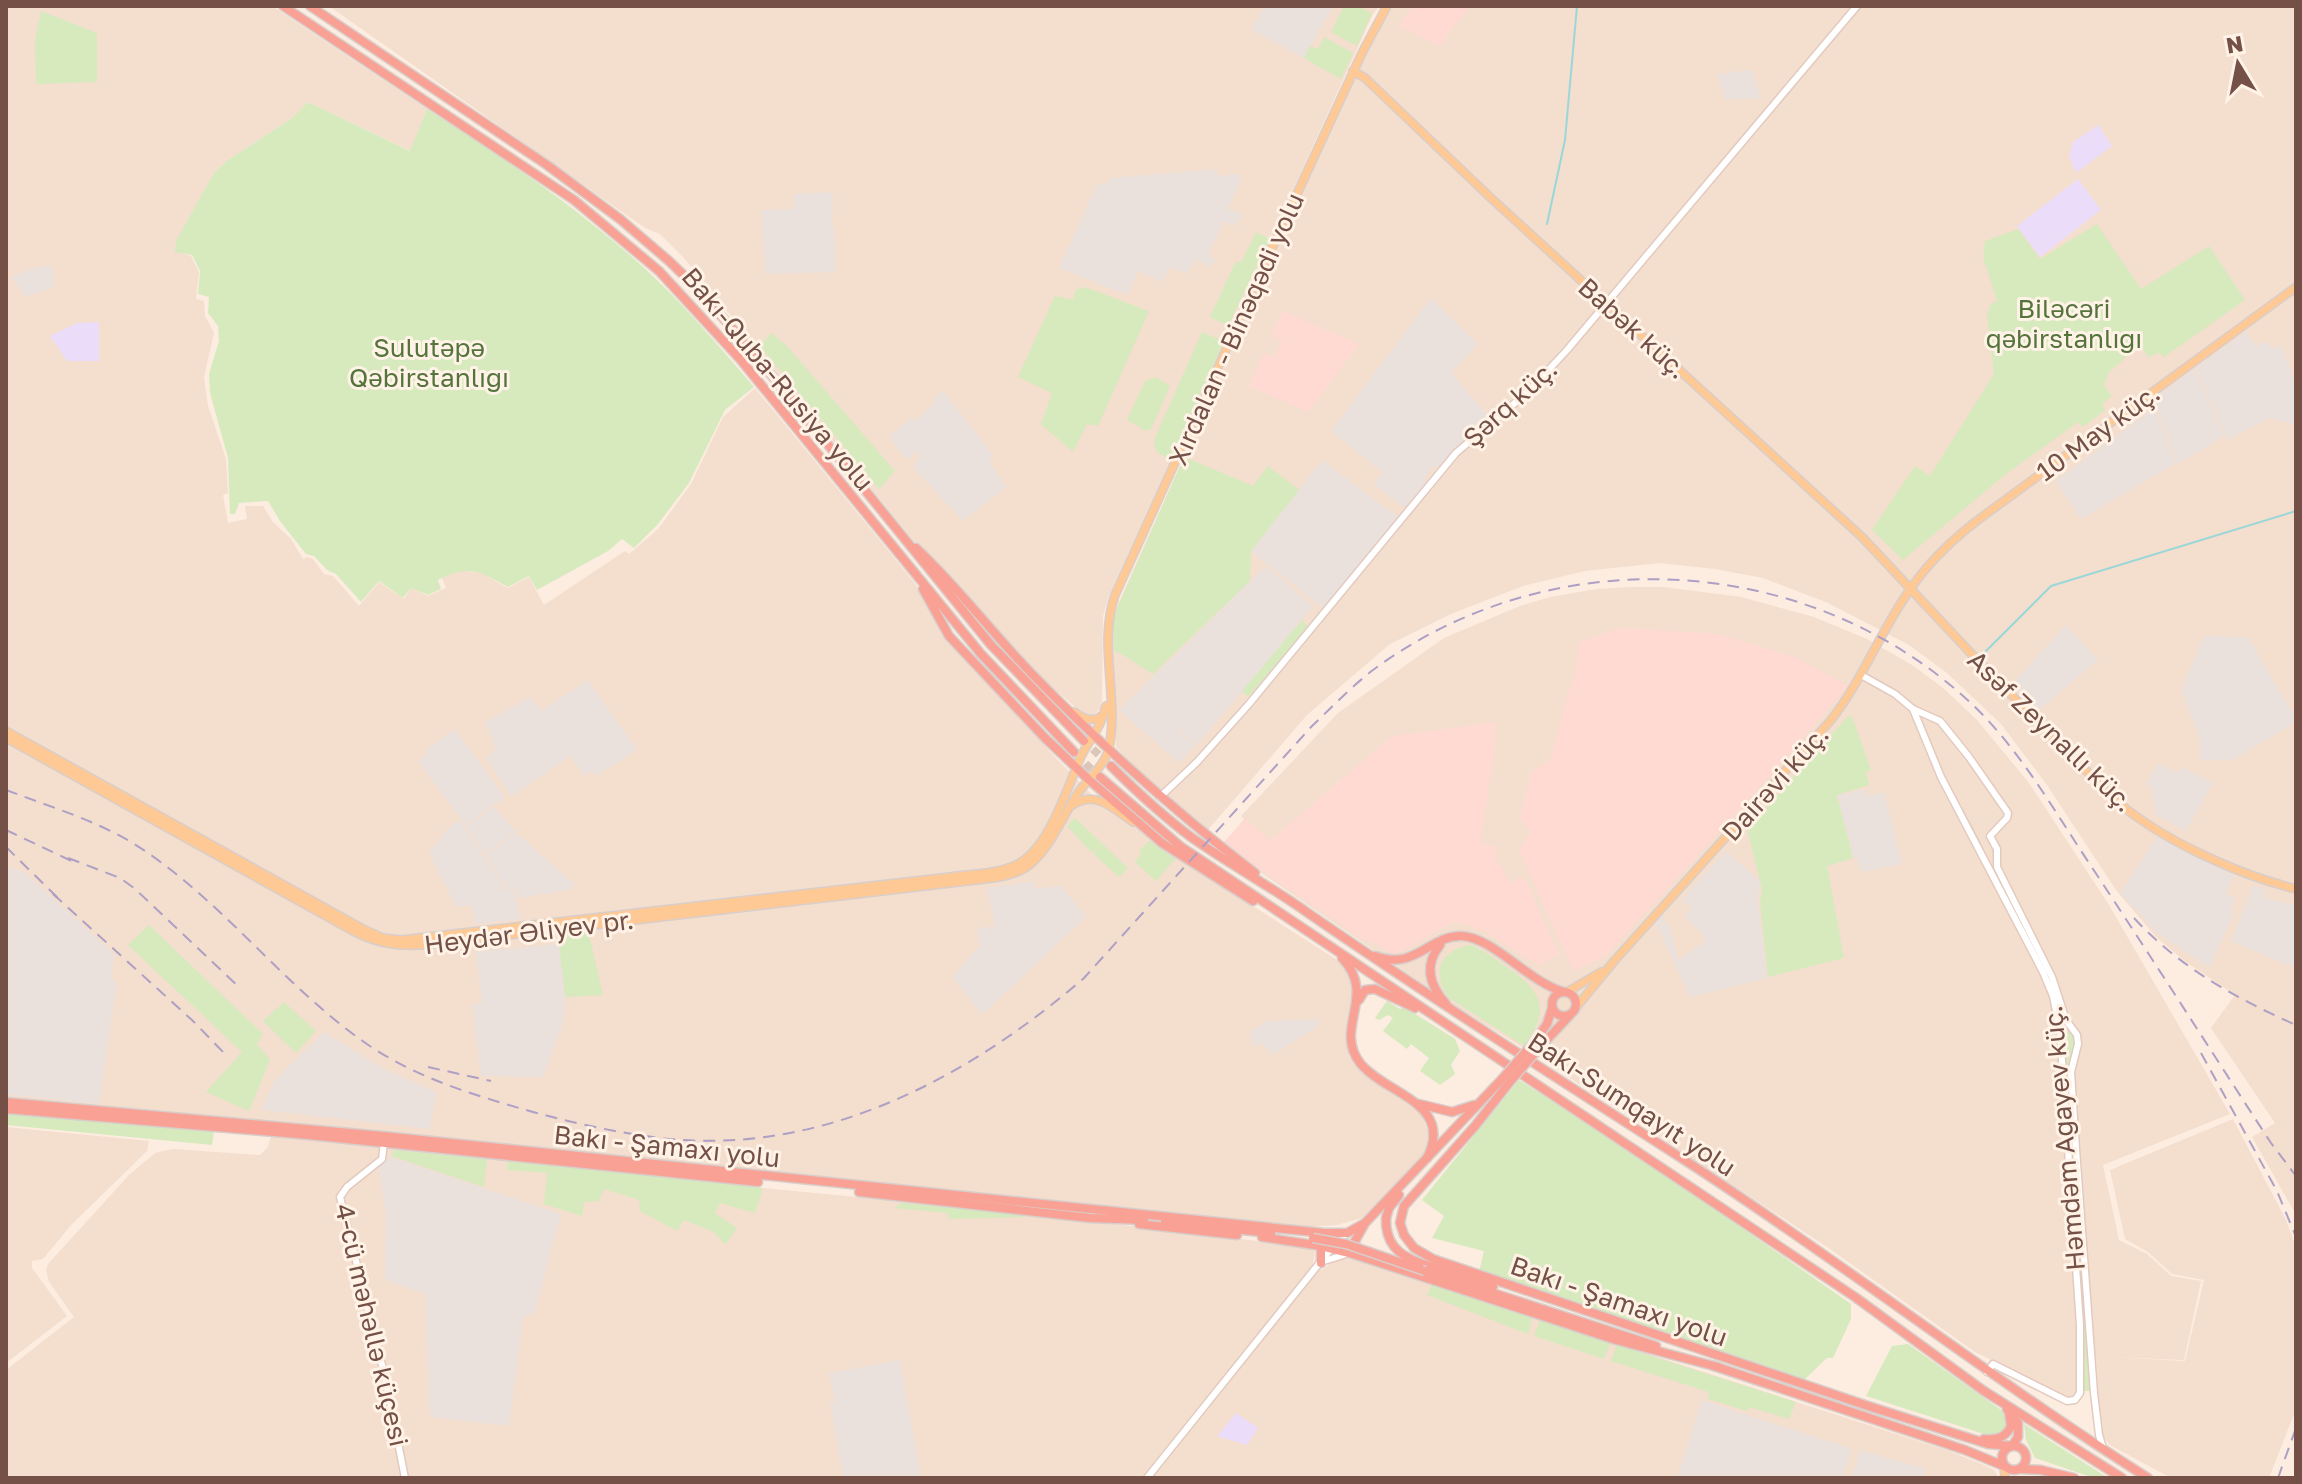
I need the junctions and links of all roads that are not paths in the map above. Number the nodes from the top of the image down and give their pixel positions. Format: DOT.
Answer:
graph roads {
  1 [pos="283,6"];
  2 [pos="310,6"];
  3 [pos="1387,6"];
  4 [pos="1857,6"];
  5 [pos="1353,71"];
  6 [pos="2296,287"];
  7 [pos="1606,304"];
  8 [pos="890,523"];
  9 [pos="911,568"];
  10 [pos="1911,588"];
  11 [pos="1861,675"];
  12 [pos="1110,688"];
  13 [pos="1059,700"];
  14 [pos="1913,709"];
  15 [pos="1106,710"];
  16 [pos="6,731"];
  17 [pos="1096,735"];
  18 [pos="6,738"];
  19 [pos="1084,741"];
  20 [pos="1109,747"];
  21 [pos="1074,752"];
  22 [pos="1111,766"];
  23 [pos="1076,768"];
  24 [pos="1100,777"];
  25 [pos="1088,779"];
  26 [pos="1160,797"];
  27 [pos="1069,807"];
  28 [pos="172,827"];
  29 [pos="1044,841"];
  30 [pos="1162,843"];
  31 [pos="2296,889"];
  32 [pos="1300,907"];
  33 [pos="1292,921"];
  34 [pos="1443,941"];
  35 [pos="1323,942"];
  36 [pos="1363,951"];
  37 [pos="1615,960"];
  38 [pos="1526,972"];
  39 [pos="1566,992"];
  40 [pos="2057,1000"];
  41 [pos="1357,1004"];
  42 [pos="1552,1006"];
  43 [pos="1572,1012"];
  44 [pos="1455,1013"];
  45 [pos="1456,1029"];
  46 [pos="1538,1044"];
  47 [pos="1505,1081"];
  48 [pos="1487,1096"];
  49 [pos="6,1102"];
  50 [pos="1418,1104"];
  51 [pos="6,1109"];
  52 [pos="384,1143"];
  53 [pos="1427,1158"];
  54 [pos="1090,1218"];
  55 [pos="1365,1223"];
  56 [pos="1401,1228"];
  57 [pos="1324,1233"];
  58 [pos="1347,1233"];
  59 [pos="1321,1246"];
  60 [pos="1331,1248"];
  61 [pos="1358,1256"];
  62 [pos="1321,1263"];
  63 [pos="1379,1263"];
  64 [pos="1617,1332"];
  65 [pos="1718,1367"];
  66 [pos="1987,1372"];
  67 [pos="1984,1391"];
  68 [pos="2080,1393"];
  69 [pos="2094,1393"];
  70 [pos="2006,1409"];
  71 [pos="1941,1430"];
  72 [pos="2012,1446"];
  73 [pos="2105,1451"];
  74 [pos="2004,1466"];
  75 [pos="2018,1474"];
  76 [pos="405,1478"];
  77 [pos="1147,1478"];
  78 [pos="2005,1478"];
  79 [pos="2074,1478"];
  80 [pos="2122,1478"];
  81 [pos="2150,1478"];
  1 -- 9 [label="highway, Bakı-Quba-Rusiya yolu"];
  2 -- 8 [label="highway, Bakı-Quba-Rusiya yolu"];
  3 -- 5 [label="main road, Xırdalan - Binəqədi yolu"];
  4 -- 7 [label="street, Şərq küç."];
  5 -- 7 [label="main road, Babək küç."];
  5 -- 12 [label="main road, Xırdalan - Binəqədi yolu"];
  6 -- 10 [label="main road, 10 May küç."];
  7 -- 10 [label="main road, Babək küç."];
  7 -- 26 [label="street, Şərq küç."];
  8 -- 13 [label="highway"];
  8 -- 19 [label="highway, Bakı-Quba-Rusiya yolu"];
  9 -- 21 [label="highway, Bakı-Quba-Rusiya yolu"];
  9 -- 23 [label="highway"];
  10 -- 11 [label="main road, Dairəvi küç."];
  10 -- 31 [label="main road, Asəf Zeynallı küç."];
  11 -- 14 [label="street"];
  11 -- 37 [label="main road, Dairəvi küç."];
  12 -- 15 [label="main road, Heydər Əliyev pr."];
  12 -- 20 [label="main road"];
  13 -- 15 [label="main road"];
  13 -- 17 [label="highway"];
  14 -- 40 [label="street, Həmdəm Ağayev küç."];
  14 -- 40 [label="street"];
  15 -- 17 [label="main road, Heydər Əliyev pr."];
  16 -- 28 [label="main road, Heydər Əliyev pr."];
  17 -- 20 [label="highway"];
  17 -- 23 [label="main road, Heydər Əliyev pr."];
  18 -- 28 [label="main road, Heydər Əliyev pr."];
  20 -- 25 [label="main road, Heydər Əliyev pr."];
  20 -- 26 [label="highway"];
  22 -- 32 [label="highway, Bakı-Sumqayıt yolu"];
  23 -- 25 [label="highway"];
  23 -- 29 [label="main road, Heydər Əliyev pr."];
  24 -- 33 [label="highway, Bakı-Sumqayıt yolu"];
  25 -- 27 [label="main road, Heydər Əliyev pr."];
  25 -- 30 [label="highway"];
  26 -- 32 [label="highway"];
  27 -- 29 [label="main road, Heydər Əliyev pr."];
  27 -- 30 [label="main road"];
  28 -- 29 [label="main road, Heydər Əliyev pr."];
  30 -- 33 [label="highway"];
  32 -- 36 [label="highway, Bakı-Sumqayıt yolu"];
  33 -- 35 [label="highway, Bakı-Sumqayıt yolu"];
  34 -- 36 [label="highway"];
  34 -- 38 [label="highway"];
  34 -- 44 [label="highway"];
  35 -- 41 [label="highway"];
  35 -- 45 [label="highway, Bakı-Sumqayıt yolu"];
  36 -- 44 [label="highway, Bakı-Sumqayıt yolu"];
  37 -- 39 [label="main road, Dairəvi küç."];
  37 -- 43 [label="main road, Dairəvi küç."];
  38 -- 39 [label="highway"];
  38 -- 42 [label="highway"];
  39 -- 42 [label="highway"];
  39 -- 43 [label="highway"];
  40 -- 68 [label="street, Həmdəm Ağayev küç."];
  40 -- 69 [label="street"];
  41 -- 45 [label="highway"];
  41 -- 50 [label="highway"];
  42 -- 43 [label="highway"];
  42 -- 46 [label="highway"];
  43 -- 46 [label="highway"];
  44 -- 66 [label="highway, Bakı-Sumqayıt yolu"];
  45 -- 67 [label="highway, Bakı-Sumqayıt yolu"];
  46 -- 47 [label="highway, bridge"];
  47 -- 48 [label="highway"];
  47 -- 56 [label="highway"];
  48 -- 50 [label="highway"];
  48 -- 53 [label="highway"];
  48 -- 64 [label="highway, bridge"];
  49 -- 57 [label="highway, Bakı - Şamaxı yolu"];
  50 -- 53 [label="highway"];
  51 -- 52 [label="highway, Bakı - Şamaxı yolu"];
  52 -- 54 [label="highway, Bakı - Şamaxı yolu"];
  52 -- 76 [label="street, 4-cü məhəllə küçesi"];
  53 -- 55 [label="highway"];
  54 -- 59 [label="highway, Bakı - Şamaxı yolu"];
  54 -- 64 [label="highway, Bakı - Şamaxı yolu, bridge"];
  55 -- 58 [label="highway"];
  55 -- 61 [label="highway"];
  56 -- 63 [label="highway"];
  56 -- 71 [label="highway, Bakı - Şamaxı yolu"];
  57 -- 58 [label="highway, Bakı - Şamaxı yolu"];
  57 -- 59 [label="highway"];
  58 -- 60 [label="street"];
  59 -- 60 [label="highway, Bakı - Şamaxı yolu"];
  59 -- 62 [label="highway"];
  60 -- 61 [label="highway, Bakı - Şamaxı yolu"];
  60 -- 62 [label="street"];
  61 -- 62 [label="street"];
  61 -- 63 [label="highway, Bakı - Şamaxı yolu"];
  62 -- 77 [label="street"];
  63 -- 65 [label="highway, Bakı - Şamaxı yolu"];
  64 -- 65 [label="highway, Bakı - Şamaxı yolu"];
  65 -- 74 [label="highway, Bakı - Şamaxı yolu"];
  66 -- 68 [label="street"];
  66 -- 73 [label="highway, Bakı-Sumqayıt yolu"];
  67 -- 70 [label="highway"];
  67 -- 80 [label="highway, Bakı-Sumqayıt yolu"];
  68 -- 69 [label="street"];
  69 -- 73 [label="street"];
  70 -- 71 [label="highway"];
  70 -- 72 [label="highway"];
  71 -- 72 [label="highway, Bakı - Şamaxı yolu"];
  72 -- 74 [label="highway"];
  72 -- 75 [label="highway"];
  73 -- 81 [label="highway, Bakı-Sumqayıt yolu"];
  74 -- 75 [label="highway"];
  74 -- 78 [label="main road"];
  75 -- 79 [label="highway"];
}
